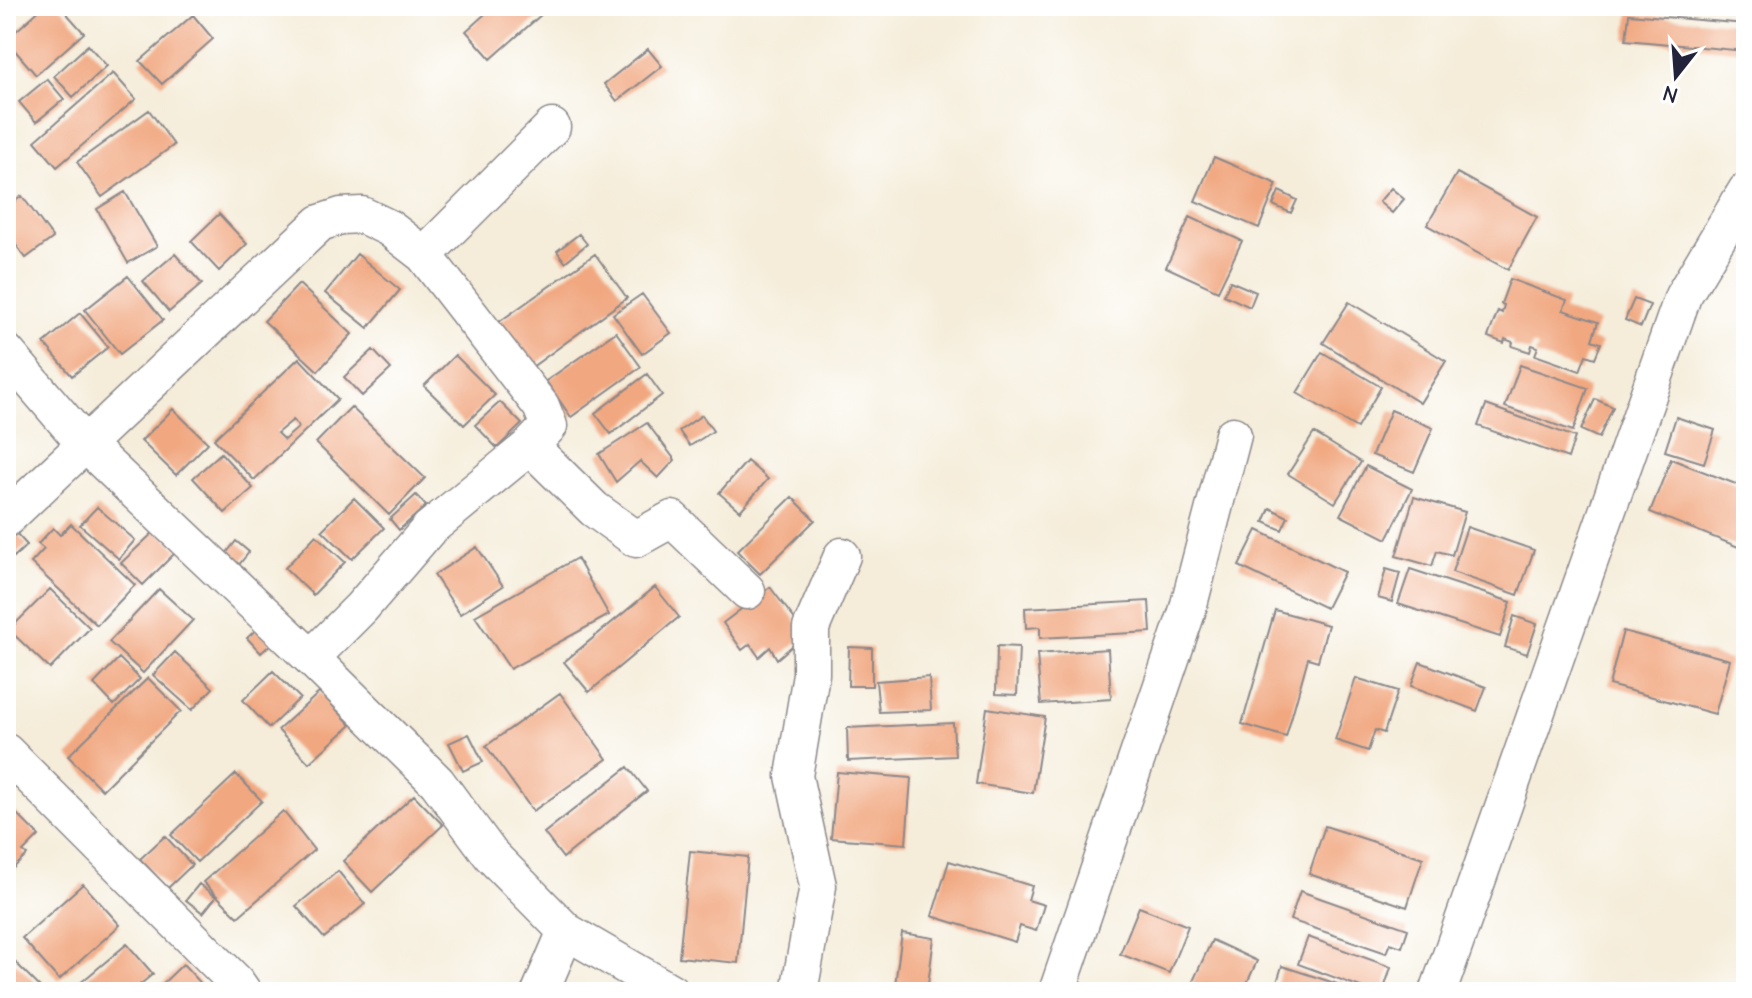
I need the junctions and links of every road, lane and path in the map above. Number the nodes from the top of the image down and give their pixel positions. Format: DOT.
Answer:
graph roads {
  1 [pos="552,127"];
  2 [pos="1746,191"];
  3 [pos="424,255"];
  4 [pos="6,352"];
  5 [pos="1233,435"];
  6 [pos="84,443"];
  7 [pos="530,446"];
  8 [pos="6,519"];
  9 [pos="842,556"];
  10 [pos="747,591"];
  11 [pos="311,658"];
  12 [pos="6,752"];
  13 [pos="566,931"];
  14 [pos="243,992"];
  15 [pos="540,992"];
  16 [pos="671,992"];
  17 [pos="799,992"];
  18 [pos="1057,992"];
  19 [pos="1438,992"];
  1 -- 3 [label="street"];
  2 -- 19 [label="street"];
  3 -- 6 [label="street"];
  3 -- 7 [label="street"];
  4 -- 6 [label="street"];
  5 -- 18 [label="street"];
  6 -- 8 [label="street"];
  6 -- 11 [label="street"];
  7 -- 10 [label="street"];
  7 -- 11 [label="street"];
  9 -- 17 [label="street"];
  11 -- 13 [label="street"];
  12 -- 14 [label="street"];
  13 -- 15 [label="street"];
  13 -- 16 [label="street"];
}
